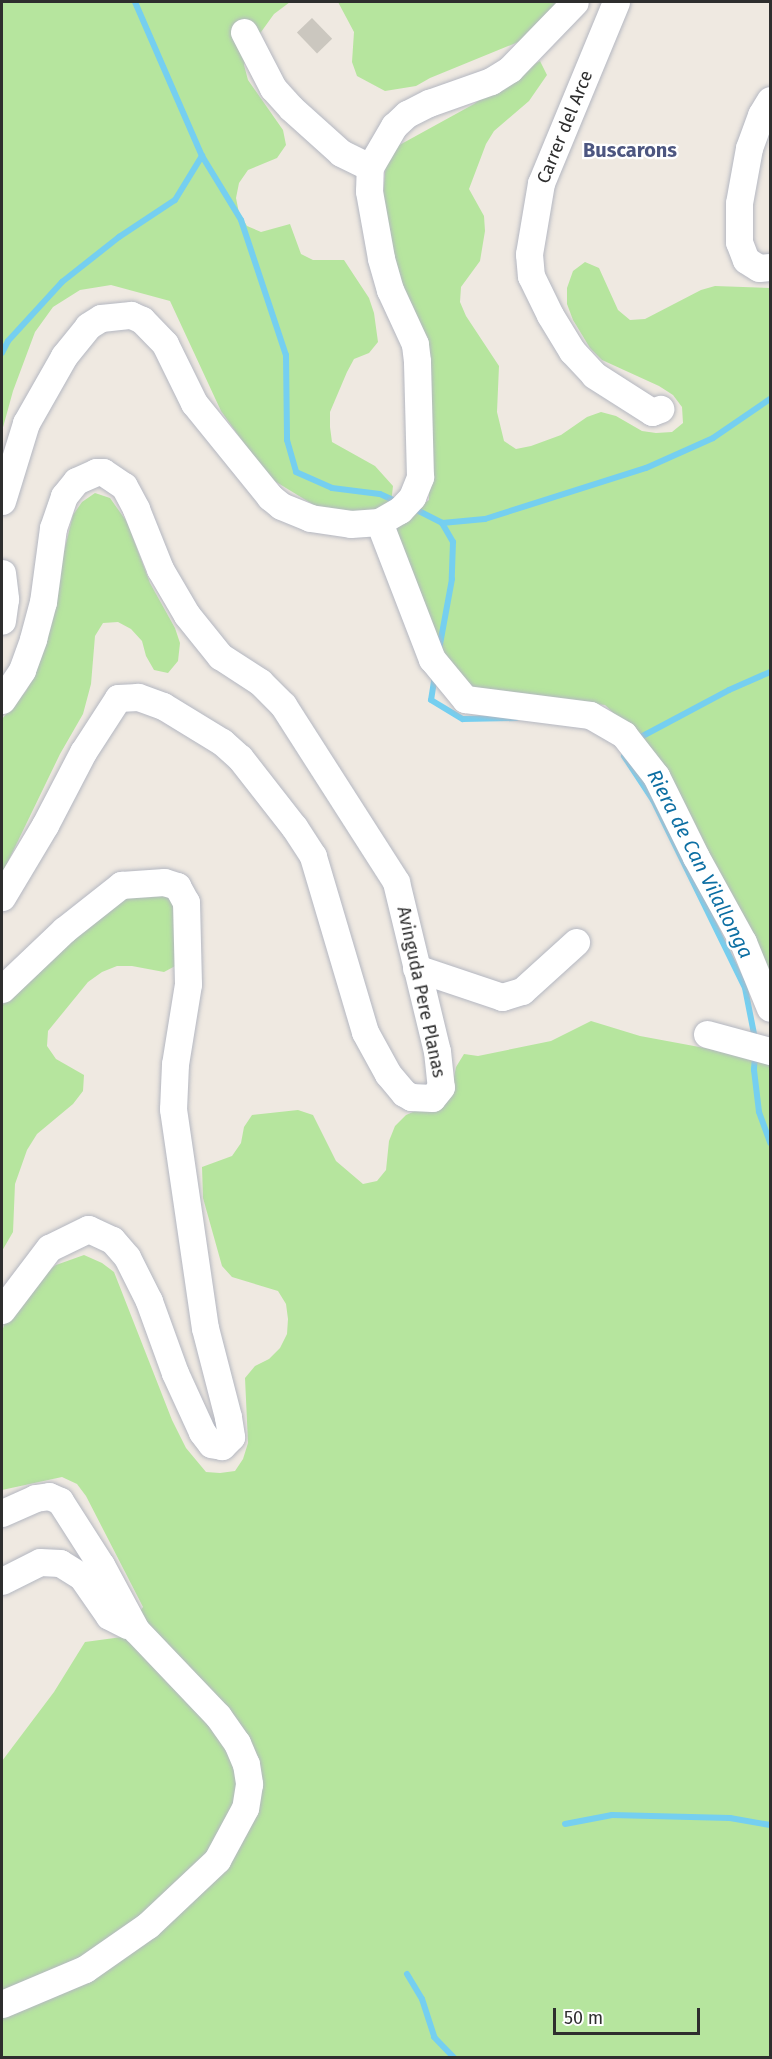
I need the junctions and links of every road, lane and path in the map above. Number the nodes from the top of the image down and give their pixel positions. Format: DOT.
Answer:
graph roads {
  1 [pos="575,2"];
  2 [pos="616,2"];
  3 [pos="244,32"];
  4 [pos="771,100"];
  5 [pos="370,167"];
  6 [pos="771,267"];
  7 [pos="660,409"];
  8 [pos="2,501"];
  9 [pos="379,522"];
  10 [pos="2,573"];
  11 [pos="2,621"];
  12 [pos="2,700"];
  13 [pos="2,897"];
  14 [pos="576,942"];
  15 [pos="416,968"];
  16 [pos="2,989"];
  17 [pos="771,1008"];
  18 [pos="707,1034"];
  19 [pos="771,1051"];
  20 [pos="2,1310"];
  21 [pos="2,1512"];
  22 [pos="2,1581"];
  23 [pos="136,1630"];
  24 [pos="2,2004"];
  1 -- 5 [label="street"];
  2 -- 7 [label="street, Carrer del Arce"];
  3 -- 5 [label="street"];
  4 -- 6 [label="street"];
  5 -- 9 [label="street"];
  8 -- 9 [label="street"];
  9 -- 17 [label="street"];
  10 -- 11 [label="street"];
  12 -- 15 [label="street, Avinguda Pere Planas"];
  13 -- 15 [label="street, Avinguda Pere Planas"];
  14 -- 15 [label="street"];
  16 -- 20 [label="street"];
  18 -- 19 [label="street"];
  21 -- 23 [label="street"];
  22 -- 23 [label="street"];
  23 -- 24 [label="street"];
}
